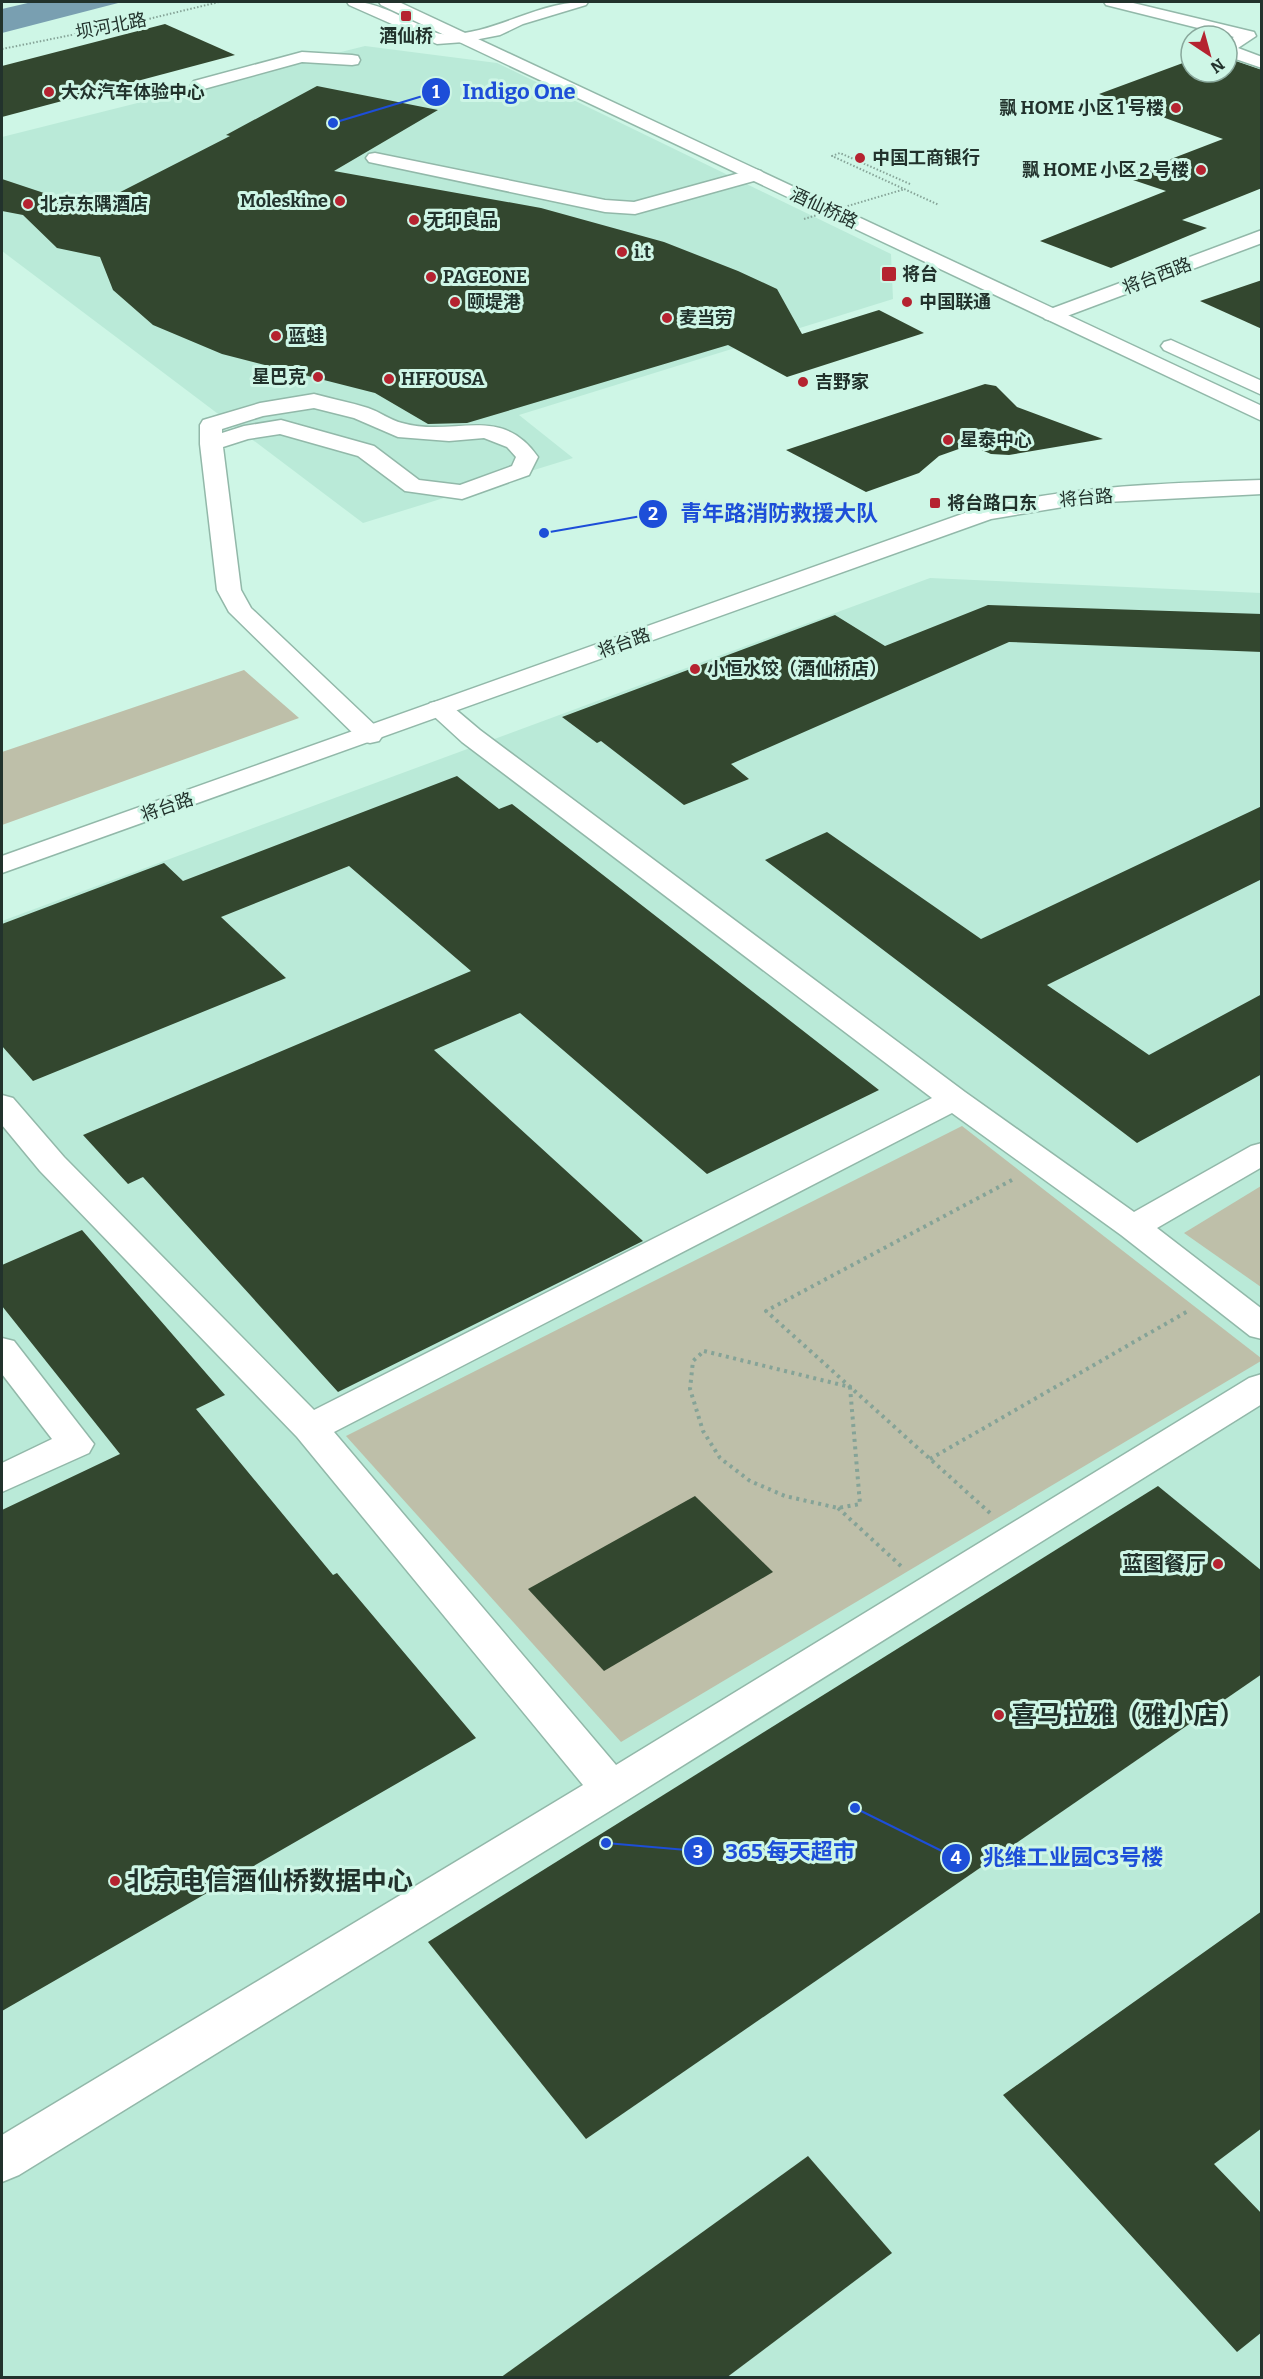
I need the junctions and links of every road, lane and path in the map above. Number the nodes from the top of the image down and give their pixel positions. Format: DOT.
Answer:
graph roads {
  1 [pos="219,2"];
  2 [pos="355,2"];
  3 [pos="387,2"];
  4 [pos="426,2"];
  5 [pos="580,2"];
  6 [pos="1112,2"];
  7 [pos="447,11"];
  8 [pos="1200,24"];
  9 [pos="466,29"];
  10 [pos="494,32"];
  11 [pos="1239,34"];
  12 [pos="515,41"];
  13 [pos="1239,42"];
  14 [pos="2,49"];
  15 [pos="1239,54"];
  16 [pos="352,60"];
  17 [pos="1262,63"];
  18 [pos="200,85"];
  19 [pos="375,158"];
  20 [pos="754,175"];
  21 [pos="910,184"];
  22 [pos="905,189"];
  23 [pos="939,205"];
  24 [pos="804,219"];
  25 [pos="1262,236"];
  26 [pos="1060,294"];
  27 [pos="1082,305"];
  28 [pos="1052,315"];
  29 [pos="1103,315"];
  30 [pos="1156,339"];
  31 [pos="1262,389"];
  32 [pos="1262,415"];
  33 [pos="211,444"];
  34 [pos="1262,488"];
  35 [pos="439,710"];
  36 [pos="370,735"];
  37 [pos="2,865"];
  38 [pos="954,1099"];
  39 [pos="2,1105"];
  40 [pos="1262,1153"];
  41 [pos="1043,1164"];
  42 [pos="1133,1227"];
  43 [pos="1218,1294"];
  44 [pos="1262,1327"];
  45 [pos="2,1350"];
  46 [pos="850,1387"];
  47 [pos="1262,1387"];
  48 [pos="310,1428"];
  49 [pos="929,1459"];
  50 [pos="2,1478"];
  51 [pos="838,1508"];
  52 [pos="1018,1537"];
  53 [pos="929,1592"];
  54 [pos="611,1789"];
  55 [pos="2,2160"];
  1 -- 14 [label="path, 坝河北路"];
  2 -- 9 [label="street"];
  3 -- 9 [label="street, 酒仙桥路"];
  4 -- 7 [label="street"];
  5 -- 10 [label="street"];
  6 -- 8 [label="street"];
  9 -- 10 [label="street, 酒仙桥路"];
  9 -- 20 [label="street, 酒仙桥路"];
  10 -- 12 [label="street, 酒仙桥路"];
  11 -- 13 [label="street"];
  15 -- 17 [label="street"];
  16 -- 18 [label="street"];
  19 -- 20 [label="street"];
  20 -- 28 [label="street, 酒仙桥路"];
  21 -- 22 [label="path"];
  22 -- 23 [label="path"];
  22 -- 24 [label="path, bridge"];
  25 -- 27 [label="street, 将台西路"];
  26 -- 27 [label="street"];
  27 -- 28 [label="street, 将台西路"];
  27 -- 29 [label="street"];
  28 -- 32 [label="street, 酒仙桥路"];
  30 -- 31 [label="street"];
  33 -- 33 [label="street"];
  33 -- 36 [label="street"];
  34 -- 35 [label="street, 将台路"];
  35 -- 36 [label="street, 将台路"];
  35 -- 38 [label="street"];
  36 -- 37 [label="street, 将台路"];
  38 -- 41 [label="street"];
  38 -- 48 [label="street"];
  39 -- 48 [label="street"];
  40 -- 42 [label="street"];
  41 -- 42 [label="street"];
  41 -- 46 [label="path"];
  42 -- 43 [label="street"];
  43 -- 44 [label="street"];
  43 -- 49 [label="path"];
  45 -- 50 [label="street"];
  46 -- 49 [label="path"];
  46 -- 51 [label="path"];
  46 -- 51 [label="path"];
  47 -- 52 [label="street"];
  48 -- 54 [label="street"];
  49 -- 52 [label="path"];
  51 -- 53 [label="path"];
  52 -- 53 [label="street"];
  53 -- 54 [label="street"];
  54 -- 55 [label="street"];
}
